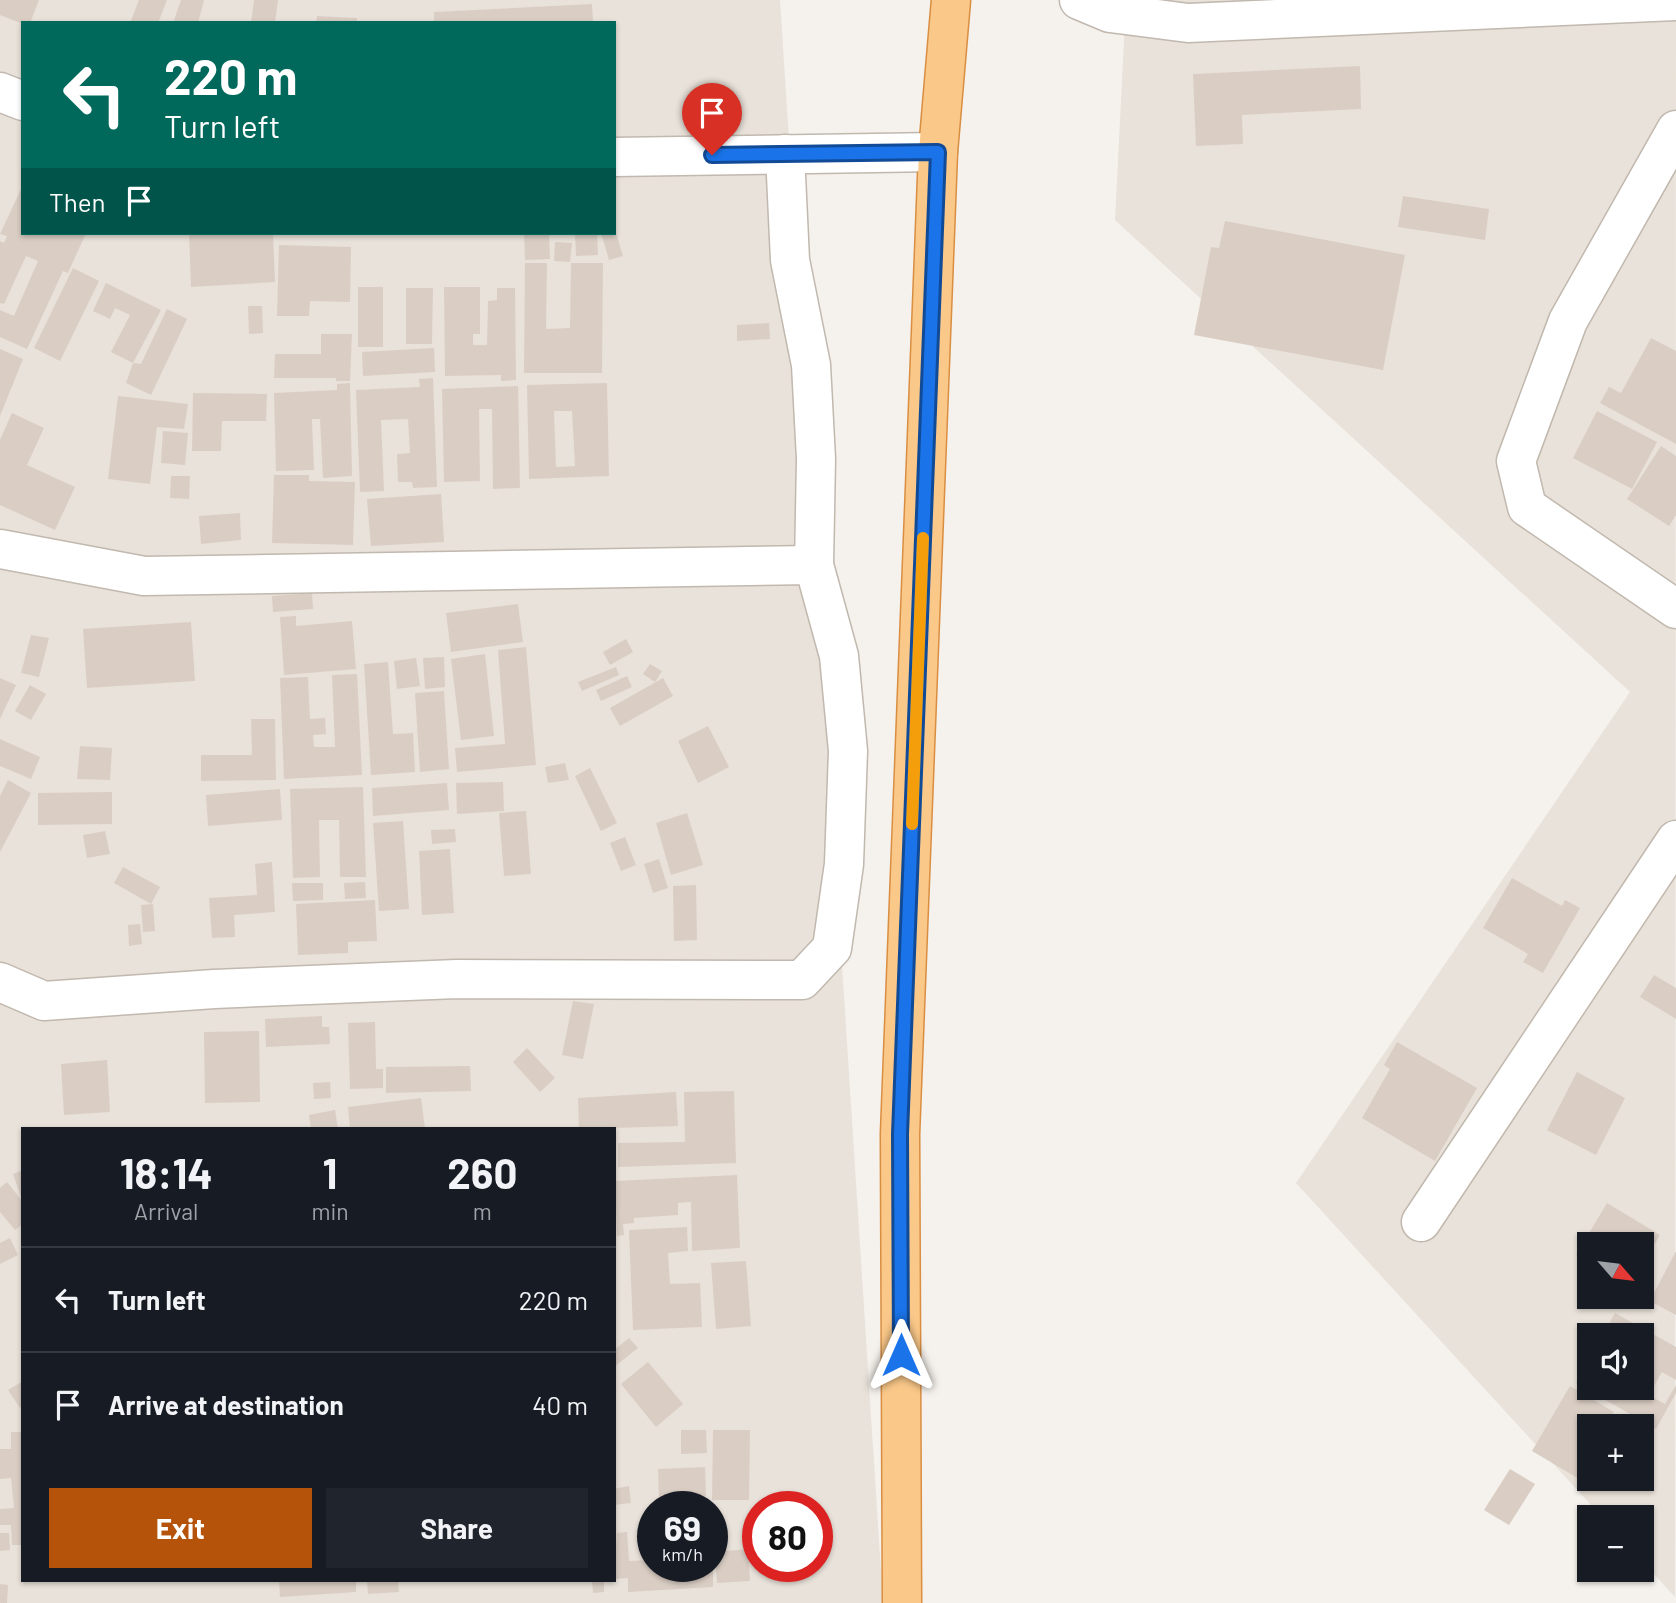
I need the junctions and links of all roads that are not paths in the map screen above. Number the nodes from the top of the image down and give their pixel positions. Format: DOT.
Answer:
graph roads {
  1 [pos="951,0"];
  2 [pos="1079,0"];
  3 [pos="1676,1"];
  4 [pos="0,92"];
  5 [pos="21,100"];
  6 [pos="1676,130"];
  7 [pos="938,152"];
  8 [pos="785,154"];
  9 [pos="616,156"];
  10 [pos="0,549"];
  11 [pos="814,565"];
  12 [pos="1676,609"];
  13 [pos="1676,840"];
  14 [pos="0,982"];
  15 [pos="1422,1222"];
  16 [pos="902,1603"];
  1 -- 7 [label="highway"];
  2 -- 3 [label="street"];
  4 -- 5 [label="street"];
  6 -- 12 [label="street"];
  7 -- 8 [label="street"];
  7 -- 16 [label="highway"];
  8 -- 9 [label="street"];
  8 -- 11 [label="street"];
  10 -- 11 [label="street"];
  11 -- 14 [label="street"];
  13 -- 15 [label="street"];
}
